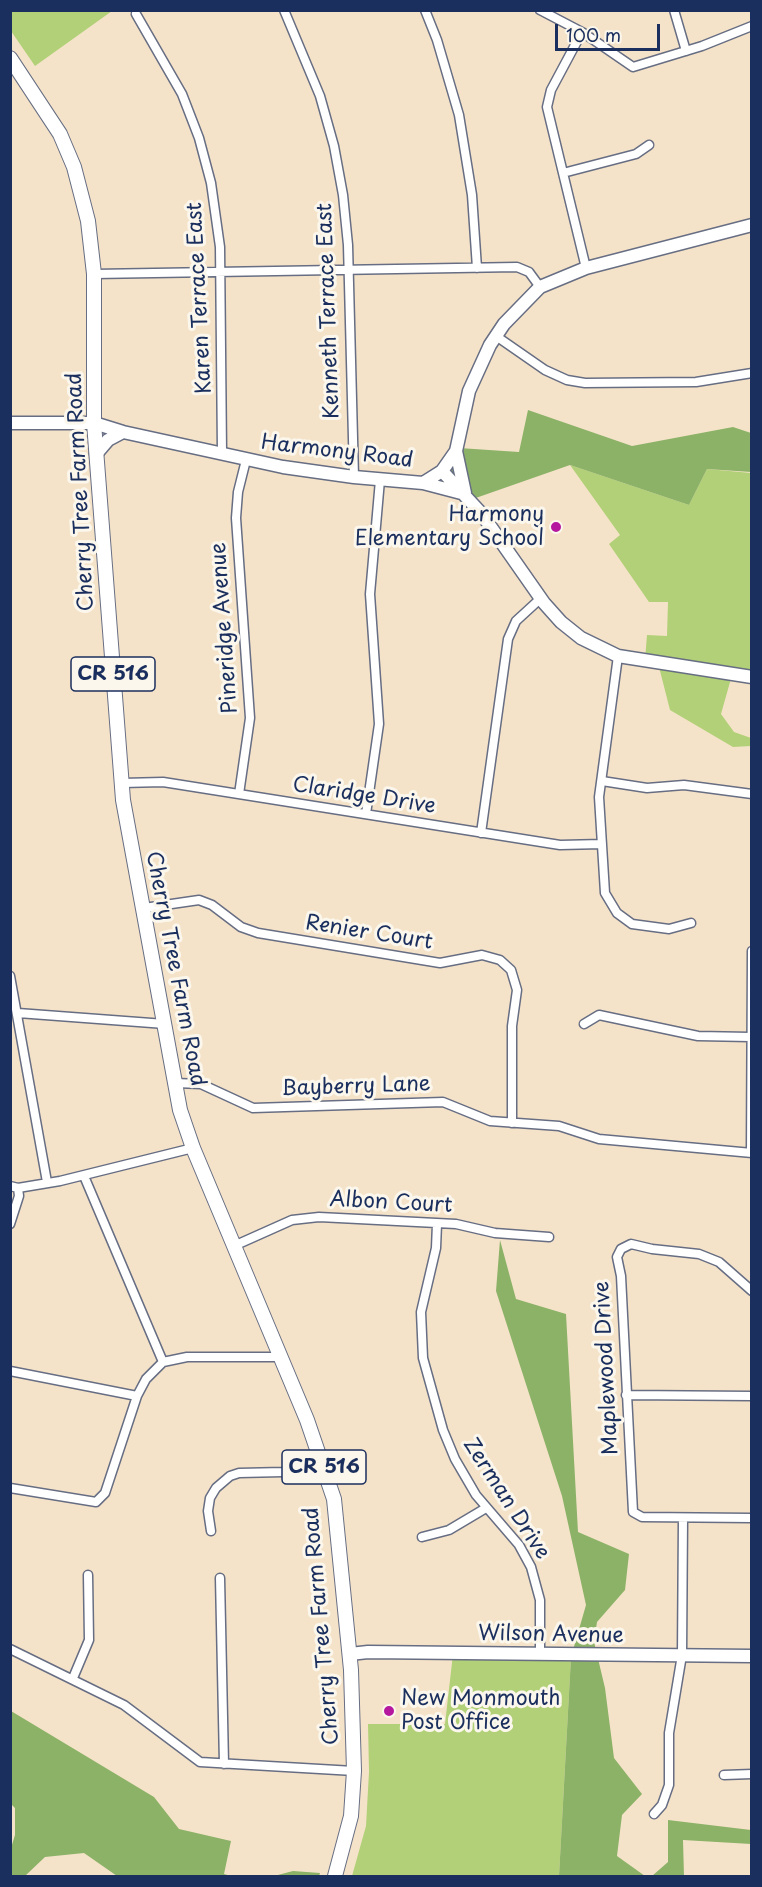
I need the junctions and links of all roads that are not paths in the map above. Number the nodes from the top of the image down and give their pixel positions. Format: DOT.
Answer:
graph roads {
  1 [pos="284,10"];
  2 [pos="425,10"];
  3 [pos="540,10"];
  4 [pos="674,10"];
  5 [pos="136,14"];
  6 [pos="752,26"];
  7 [pos="582,32"];
  8 [pos="686,51"];
  9 [pos="10,58"];
  10 [pos="649,145"];
  11 [pos="563,173"];
  12 [pos="752,225"];
  13 [pos="477,268"];
  14 [pos="586,268"];
  15 [pos="349,270"];
  16 [pos="220,272"];
  17 [pos="94,274"];
  18 [pos="540,287"];
  19 [pos="496,336"];
  20 [pos="752,373"];
  21 [pos="10,423"];
  22 [pos="94,423"];
  23 [pos="123,432"];
  24 [pos="456,451"];
  25 [pos="222,453"];
  26 [pos="96,454"];
  27 [pos="246,460"];
  28 [pos="442,471"];
  29 [pos="354,477"];
  30 [pos="380,480"];
  31 [pos="423,483"];
  32 [pos="465,494"];
  33 [pos="540,598"];
  34 [pos="618,656"];
  35 [pos="752,677"];
  36 [pos="602,782"];
  37 [pos="122,783"];
  38 [pos="239,794"];
  39 [pos="752,794"];
  40 [pos="366,814"];
  41 [pos="481,833"];
  42 [pos="602,844"];
  43 [pos="144,908"];
  44 [pos="691,923"];
  45 [pos="752,951"];
  46 [pos="10,976"];
  47 [pos="18,1013"];
  48 [pos="165,1024"];
  49 [pos="584,1024"];
  50 [pos="750,1037"];
  51 [pos="175,1083"];
  52 [pos="512,1122"];
  53 [pos="193,1148"];
  54 [pos="751,1153"];
  55 [pos="84,1176"];
  56 [pos="47,1182"];
  57 [pos="14,1187"];
  58 [pos="10,1224"];
  59 [pos="437,1224"];
  60 [pos="549,1237"];
  61 [pos="236,1245"];
  62 [pos="752,1291"];
  63 [pos="282,1357"];
  64 [pos="163,1362"];
  65 [pos="10,1371"];
  66 [pos="137,1395"];
  67 [pos="626,1395"];
  68 [pos="752,1396"];
  69 [pos="322,1459"];
  70 [pos="10,1488"];
  71 [pos="486,1508"];
  72 [pos="683,1518"];
  73 [pos="752,1518"];
  74 [pos="211,1531"];
  75 [pos="422,1537"];
  76 [pos="88,1575"];
  77 [pos="220,1578"];
  78 [pos="10,1649"];
  79 [pos="350,1654"];
  80 [pos="540,1654"];
  81 [pos="682,1655"];
  82 [pos="752,1656"];
  83 [pos="73,1678"];
  84 [pos="224,1764"];
  85 [pos="354,1771"];
  86 [pos="752,1774"];
  87 [pos="724,1775"];
  88 [pos="654,1814"];
  89 [pos="335,1876"];
  1 -- 15 [label="street, Kenneth Terrace East"];
  2 -- 13 [label="street"];
  3 -- 7 [label="street"];
  4 -- 8 [label="street"];
  5 -- 16 [label="street, Karen Terrace East"];
  6 -- 8 [label="street"];
  7 -- 8 [label="street"];
  7 -- 11 [label="street"];
  9 -- 17 [label="main road, Cherry Tree Farm Road / CR 516"];
  10 -- 11 [label="street"];
  11 -- 14 [label="street"];
  12 -- 14 [label="street, Harmony Road"];
  13 -- 15 [label="street"];
  13 -- 18 [label="street"];
  14 -- 18 [label="street, Harmony Road"];
  15 -- 16 [label="street"];
  15 -- 29 [label="street, Kenneth Terrace East"];
  16 -- 17 [label="street"];
  16 -- 25 [label="street, Karen Terrace East"];
  17 -- 22 [label="main road, Cherry Tree Farm Road / CR 516"];
  18 -- 19 [label="street, Harmony Road"];
  19 -- 20 [label="street"];
  19 -- 24 [label="street, Harmony Road"];
  21 -- 22 [label="street, Harmony Road"];
  22 -- 23 [label="street, Harmony Road"];
  22 -- 26 [label="main road, Cherry Tree Farm Road / CR 516"];
  23 -- 25 [label="street, Harmony Road"];
  23 -- 26 [label="street"];
  24 -- 28 [label="street, Harmony Road"];
  24 -- 32 [label="street"];
  25 -- 27 [label="street, Harmony Road"];
  26 -- 37 [label="main road, Cherry Tree Farm Road / CR 516"];
  27 -- 29 [label="street, Harmony Road"];
  27 -- 38 [label="street, Pineridge Avenue"];
  28 -- 31 [label="street, Harmony Road"];
  28 -- 32 [label="street"];
  29 -- 30 [label="street, Harmony Road"];
  30 -- 31 [label="street, Harmony Road"];
  30 -- 40 [label="street"];
  31 -- 32 [label="street"];
  32 -- 33 [label="street"];
  33 -- 34 [label="street"];
  33 -- 41 [label="street"];
  34 -- 35 [label="street"];
  34 -- 36 [label="street"];
  36 -- 39 [label="street"];
  36 -- 42 [label="street"];
  37 -- 38 [label="street, Claridge Drive"];
  37 -- 43 [label="main road, Cherry Tree Farm Road / CR 516"];
  38 -- 40 [label="street, Claridge Drive"];
  40 -- 41 [label="street, Claridge Drive"];
  41 -- 42 [label="street, Claridge Drive"];
  42 -- 44 [label="street"];
  43 -- 48 [label="main road, Cherry Tree Farm Road / CR 516"];
  43 -- 52 [label="street, Renier Court"];
  45 -- 50 [label="street"];
  46 -- 47 [label="street"];
  47 -- 48 [label="street"];
  47 -- 56 [label="street"];
  48 -- 51 [label="main road, Cherry Tree Farm Road / CR 516"];
  49 -- 50 [label="street"];
  50 -- 54 [label="street"];
  51 -- 52 [label="street, Bayberry Lane"];
  51 -- 53 [label="main road, Cherry Tree Farm Road / CR 516"];
  52 -- 54 [label="street, Bayberry Lane"];
  53 -- 55 [label="street"];
  53 -- 61 [label="main road, Cherry Tree Farm Road / CR 516"];
  55 -- 56 [label="street"];
  55 -- 64 [label="street"];
  56 -- 57 [label="street"];
  57 -- 58 [label="street"];
  59 -- 60 [label="street, Albon Court"];
  59 -- 61 [label="street, Albon Court"];
  59 -- 71 [label="street, Zerman Drive"];
  61 -- 63 [label="main road, Cherry Tree Farm Road / CR 516"];
  62 -- 67 [label="street, Maplewood Drive"];
  63 -- 64 [label="street"];
  63 -- 69 [label="main road, Cherry Tree Farm Road / CR 516"];
  64 -- 66 [label="street"];
  65 -- 66 [label="street"];
  66 -- 70 [label="street"];
  67 -- 68 [label="street"];
  67 -- 72 [label="street, Maplewood Drive"];
  69 -- 74 [label="street"];
  69 -- 79 [label="main road, Cherry Tree Farm Road / CR 516"];
  71 -- 75 [label="street"];
  71 -- 80 [label="street, Zerman Drive"];
  72 -- 73 [label="street, Maplewood Drive"];
  72 -- 81 [label="street"];
  76 -- 83 [label="street"];
  77 -- 84 [label="street"];
  78 -- 83 [label="street"];
  79 -- 80 [label="street, Wilson Avenue"];
  79 -- 85 [label="main road, Cherry Tree Farm Road / CR 516"];
  80 -- 81 [label="street, Wilson Avenue"];
  81 -- 82 [label="street, Wilson Avenue"];
  81 -- 88 [label="street"];
  83 -- 84 [label="street"];
  84 -- 85 [label="street"];
  85 -- 89 [label="main road, Cherry Tree Farm Road / CR 516"];
  86 -- 87 [label="street"];
}
